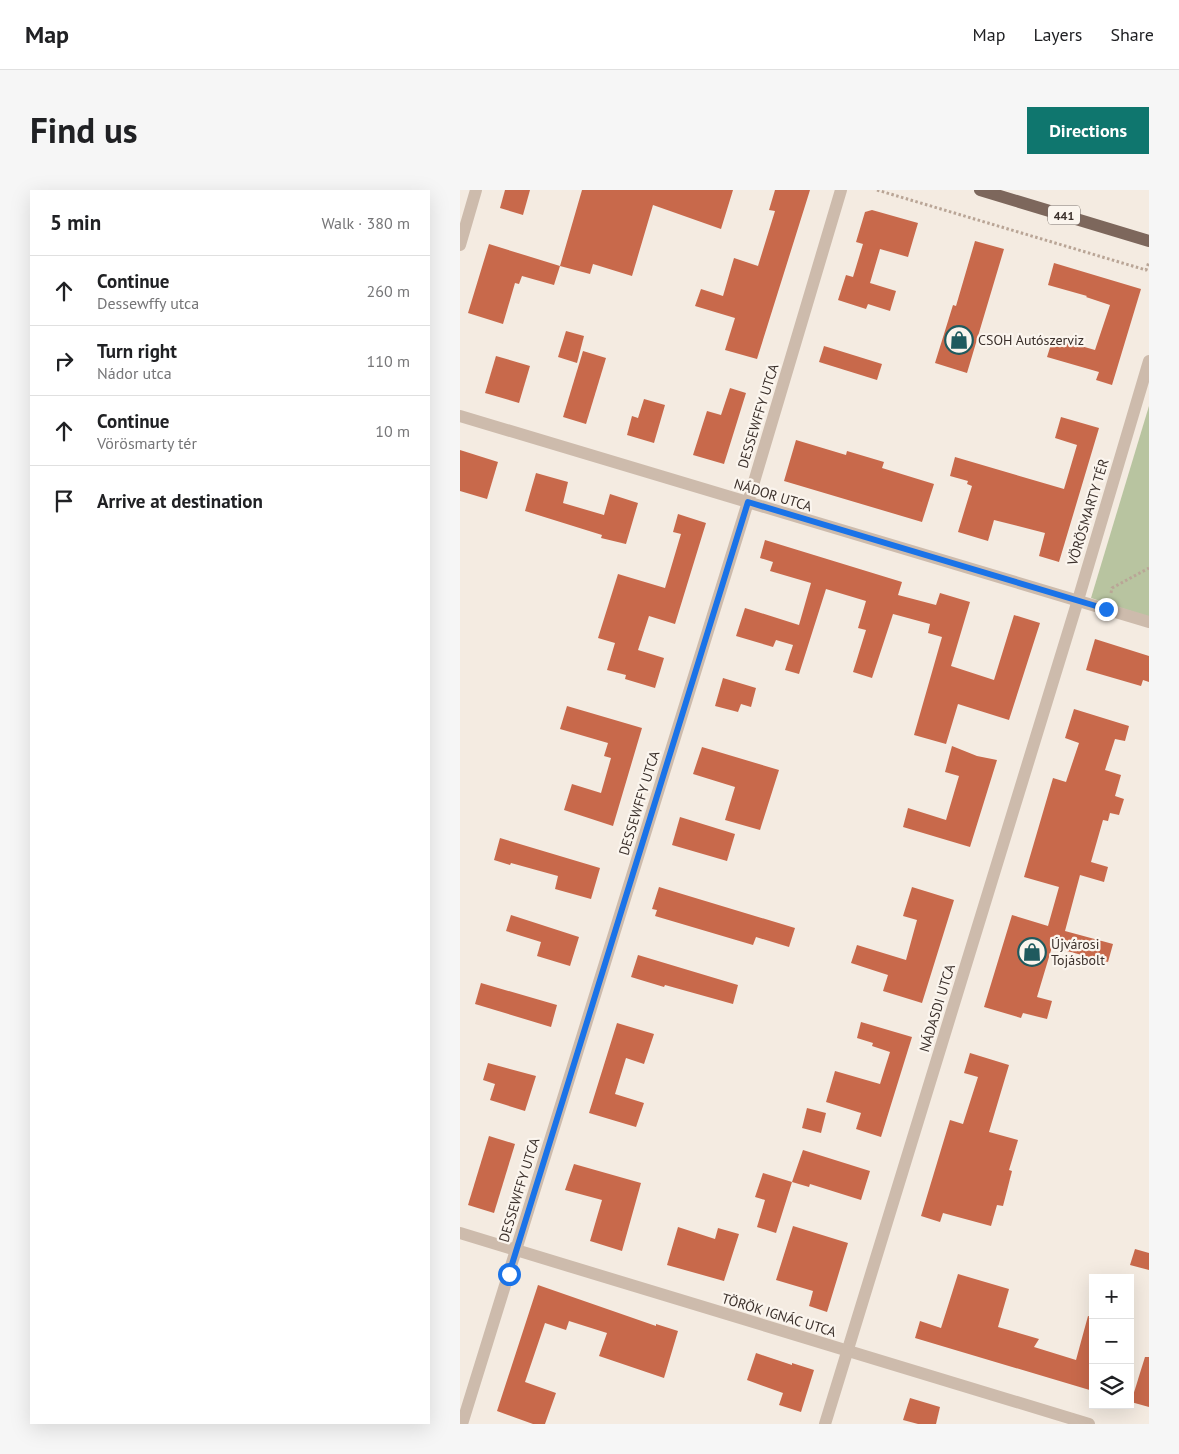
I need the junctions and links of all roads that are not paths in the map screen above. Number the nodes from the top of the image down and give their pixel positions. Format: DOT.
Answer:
graph roads {
  1 [pos="476,190"];
  2 [pos="841,190"];
  3 [pos="980,190"];
  4 [pos="1149,241"];
  5 [pos="460,245"];
  6 [pos="1149,361"];
  7 [pos="460,416"];
  8 [pos="748,502"];
  9 [pos="1078,600"];
  10 [pos="1149,622"];
  11 [pos="460,1233"];
  12 [pos="516,1250"];
  13 [pos="848,1352"];
  14 [pos="462,1424"];
  15 [pos="825,1424"];
  16 [pos="1089,1424"];
  1 -- 5 [label="street"];
  2 -- 8 [label="street, DESSEWFFY UTCA"];
  3 -- 4 [label="main road, 441"];
  6 -- 9 [label="street, VÖRÖSMARTY TÉR"];
  7 -- 8 [label="street, NÁDOR UTCA"];
  8 -- 9 [label="street, NÁDOR UTCA"];
  8 -- 12 [label="street, DESSEWFFY UTCA"];
  9 -- 10 [label="street"];
  9 -- 13 [label="street, NÁDASDI UTCA"];
  11 -- 12 [label="street, TÖRÖK IGNÁC UTCA"];
  12 -- 13 [label="street, TÖRÖK IGNÁC UTCA"];
  12 -- 14 [label="street, DESSEWFFY UTCA"];
  13 -- 15 [label="street, NÁDASDI UTCA"];
  13 -- 16 [label="street, TÖRÖK IGNÁC UTCA"];
}
